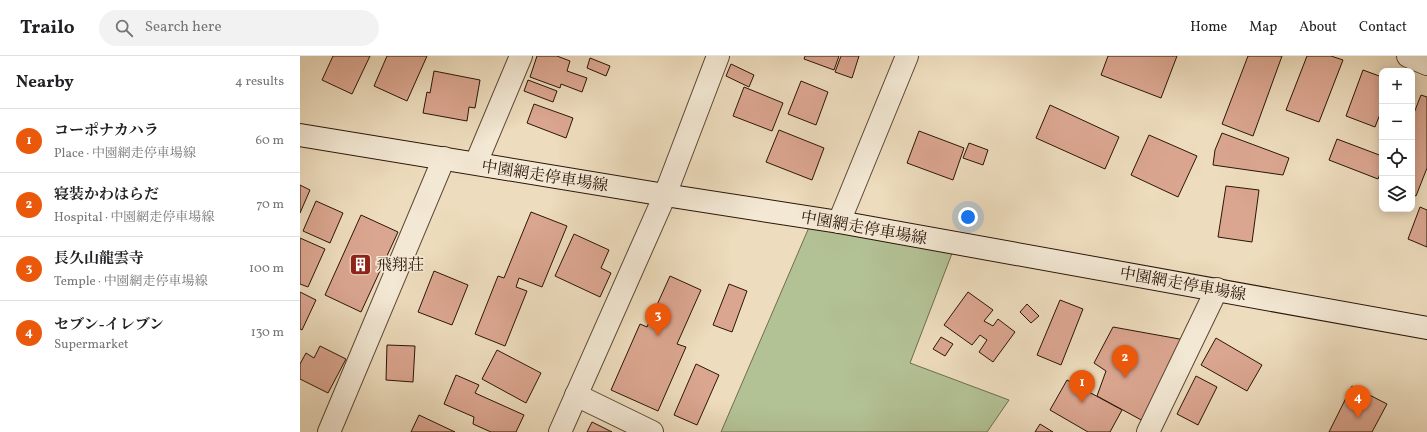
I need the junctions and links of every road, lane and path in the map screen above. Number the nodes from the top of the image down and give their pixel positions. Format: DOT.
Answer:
graph roads {
  1 [pos="521,56"];
  2 [pos="718,56"];
  3 [pos="907,56"];
  4 [pos="1408,56"];
  5 [pos="1427,64"];
  6 [pos="300,135"];
  7 [pos="444,158"];
  8 [pos="476,164"];
  9 [pos="665,195"];
  10 [pos="839,222"];
  11 [pos="1217,289"];
  12 [pos="1427,328"];
  13 [pos="576,395"];
  14 [pos="329,432"];
  15 [pos="560,432"];
  16 [pos="652,432"];
  17 [pos="1148,432"];
  1 -- 8 [label="street"];
  2 -- 9 [label="street"];
  3 -- 10 [label="street"];
  4 -- 5 [label="street"];
  6 -- 7 [label="street, 中園網走停車場線"];
  7 -- 8 [label="street, 中園網走停車場線"];
  7 -- 14 [label="street"];
  8 -- 9 [label="street, 中園網走停車場線"];
  9 -- 10 [label="street, 中園網走停車場線"];
  9 -- 13 [label="street"];
  10 -- 11 [label="street, 中園網走停車場線"];
  11 -- 12 [label="street, 中園網走停車場線"];
  11 -- 17 [label="street"];
  13 -- 15 [label="street"];
  13 -- 16 [label="street"];
}
